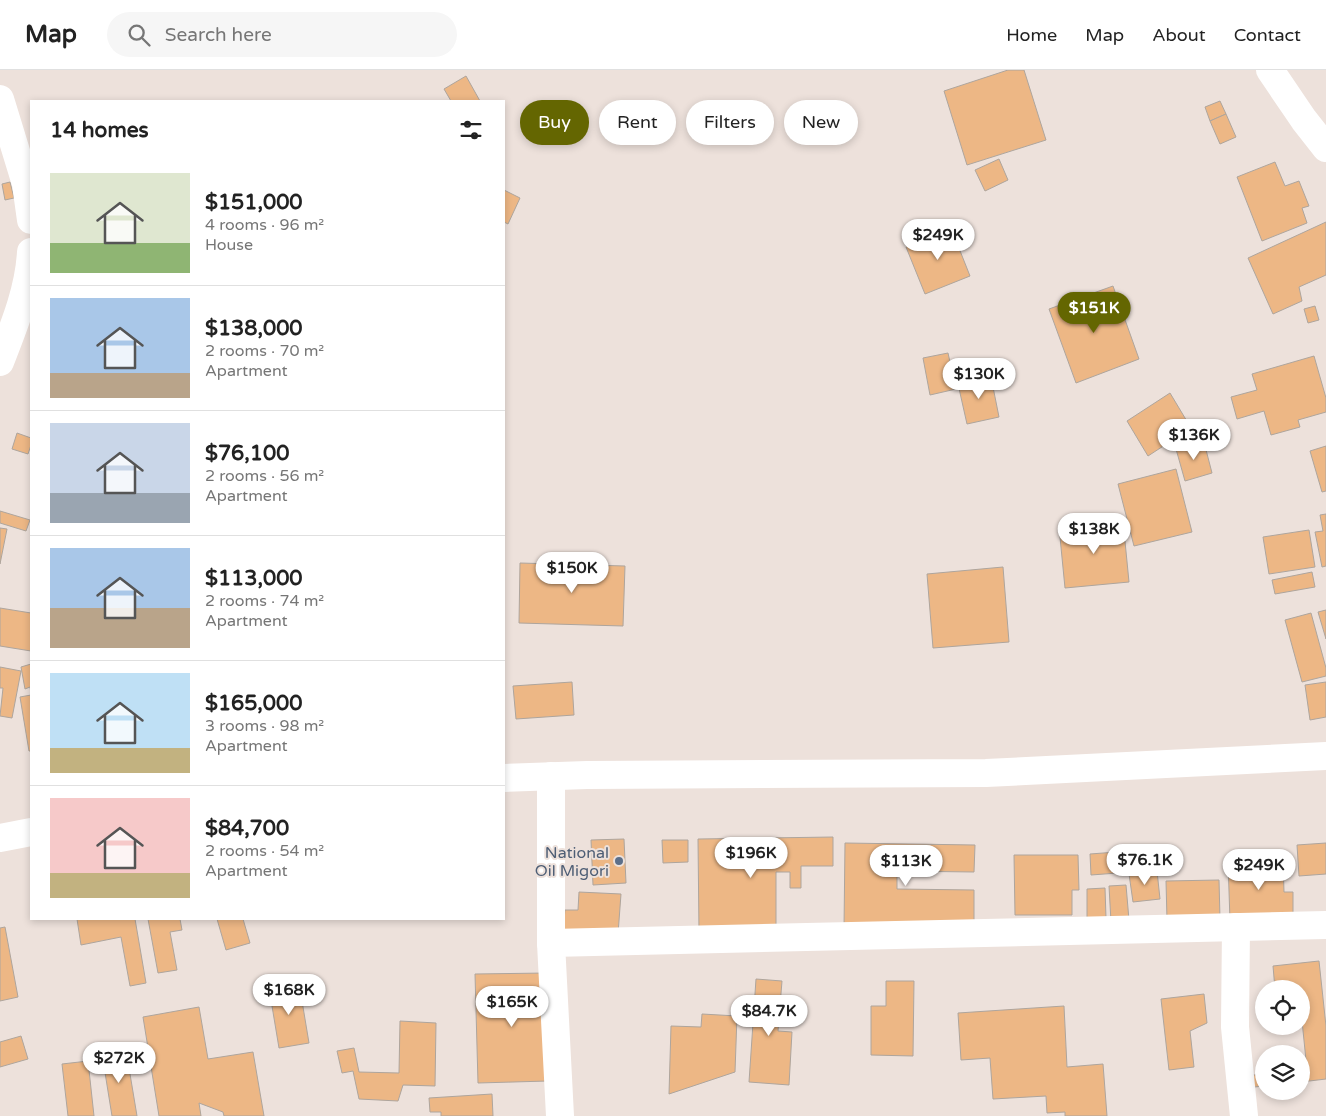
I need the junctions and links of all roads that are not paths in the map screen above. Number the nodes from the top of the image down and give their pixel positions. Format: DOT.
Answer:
graph roads {
  1 [pos="1270,70"];
  2 [pos="0,99"];
  3 [pos="1326,148"];
  4 [pos="30,213"];
  5 [pos="30,269"];
  6 [pos="0,362"];
  7 [pos="1326,756"];
  8 [pos="551,776"];
  9 [pos="505,778"];
  10 [pos="30,832"];
  11 [pos="0,838"];
  12 [pos="1326,925"];
  13 [pos="1236,927"];
  14 [pos="551,943"];
  15 [pos="560,1116"];
  16 [pos="1244,1116"];
  1 -- 3 [label="main road"];
  2 -- 4 [label="main road"];
  5 -- 6 [label="main road"];
  7 -- 8 [label="main road"];
  8 -- 9 [label="main road"];
  8 -- 14 [label="main road"];
  10 -- 11 [label="main road"];
  12 -- 13 [label="main road"];
  13 -- 14 [label="main road"];
  13 -- 16 [label="main road"];
  14 -- 15 [label="main road"];
}
